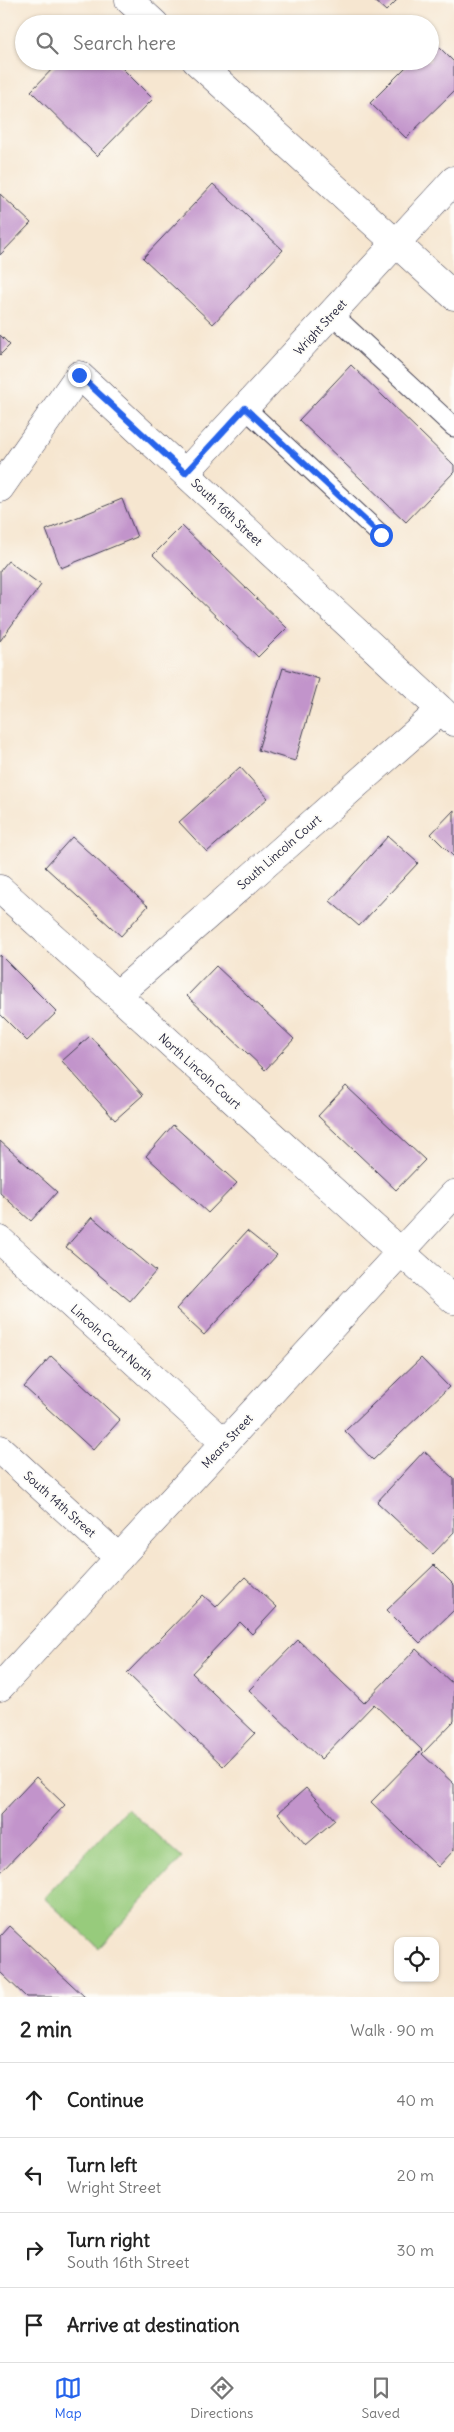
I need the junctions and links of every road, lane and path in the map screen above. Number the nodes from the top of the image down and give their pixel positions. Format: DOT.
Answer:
graph roads {
  1 [pos="129,0"];
  2 [pos="145,15"];
  3 [pos="206,70"];
  4 [pos="454,180"];
  5 [pos="396,244"];
  6 [pos="454,296"];
  7 [pos="332,314"];
  8 [pos="245,408"];
  9 [pos="454,427"];
  10 [pos="185,473"];
  11 [pos="0,488"];
  12 [pos="381,535"];
  13 [pos="447,716"];
  14 [pos="0,889"];
  15 [pos="117,995"];
  16 [pos="454,1194"];
  17 [pos="0,1240"];
  18 [pos="401,1252"];
  19 [pos="454,1300"];
  20 [pos="225,1444"];
  21 [pos="0,1449"];
  22 [pos="119,1558"];
  23 [pos="3,1677"];
  1 -- 2 [label="street"];
  3 -- 5 [label="street"];
  4 -- 5 [label="street, Wright Street"];
  5 -- 6 [label="street"];
  5 -- 7 [label="street, Wright Street"];
  7 -- 8 [label="street, Wright Street"];
  7 -- 9 [label="lane"];
  8 -- 10 [label="street, Wright Street"];
  8 -- 12 [label="lane"];
  10 -- 11 [label="street, South 16th Street"];
  10 -- 13 [label="street, South 16th Street"];
  13 -- 15 [label="street, South Lincoln Court"];
  14 -- 15 [label="street, North Lincoln Court"];
  15 -- 18 [label="street, North Lincoln Court"];
  16 -- 18 [label="street, Mears Street"];
  17 -- 20 [label="street, Lincoln Court North"];
  18 -- 19 [label="street, North Lincoln Court"];
  18 -- 20 [label="street, Mears Street"];
  20 -- 22 [label="street, Mears Street"];
  21 -- 22 [label="street, South 14th Street"];
  22 -- 23 [label="street, Mears Street"];
}
